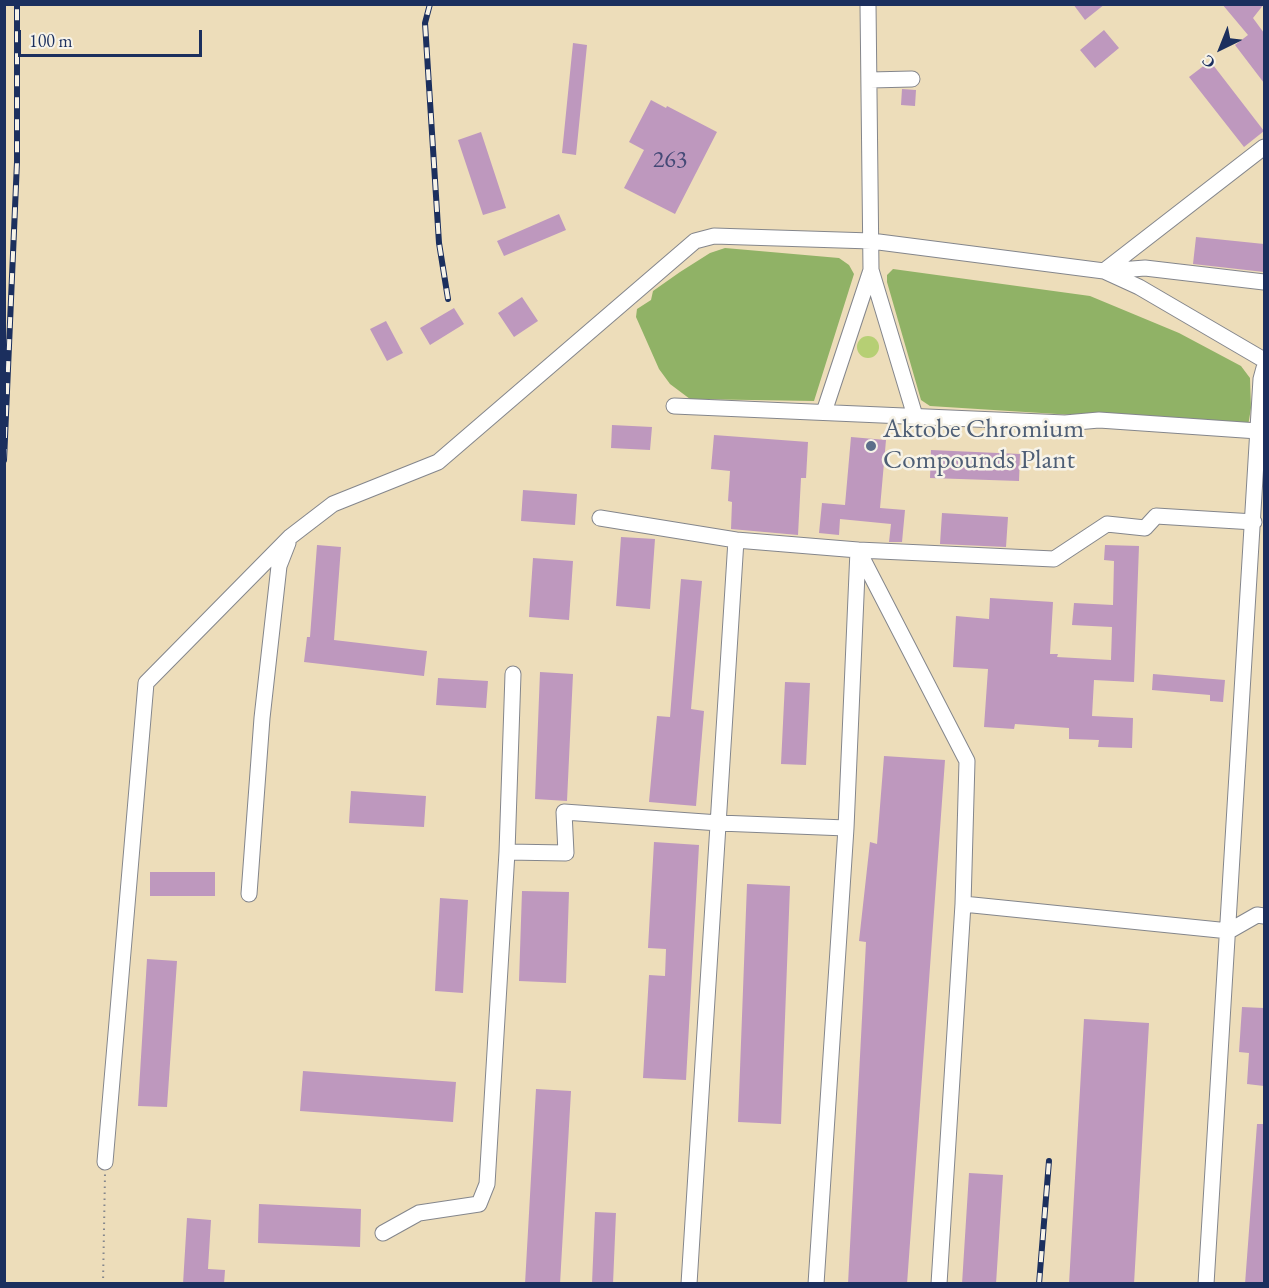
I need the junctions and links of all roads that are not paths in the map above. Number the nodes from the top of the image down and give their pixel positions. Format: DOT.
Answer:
graph roads {
  1 [pos="868,4"];
  2 [pos="912,79"];
  3 [pos="870,80"];
  4 [pos="1264,147"];
  5 [pos="872,241"];
  6 [pos="871,270"];
  7 [pos="1104,271"];
  8 [pos="1264,282"];
  9 [pos="1264,360"];
  10 [pos="1264,368"];
  11 [pos="674,406"];
  12 [pos="824,412"];
  13 [pos="915,416"];
  14 [pos="1258,431"];
  15 [pos="600,518"];
  16 [pos="1254,522"];
  17 [pos="290,537"];
  18 [pos="736,540"];
  19 [pos="858,550"];
  20 [pos="513,675"];
  21 [pos="719,824"];
  22 [pos="846,828"];
  23 [pos="507,852"];
  24 [pos="249,894"];
  25 [pos="963,904"];
  26 [pos="1264,916"];
  27 [pos="1229,931"];
  28 [pos="105,1162"];
  29 [pos="383,1233"];
  30 [pos="688,1284"];
  31 [pos="816,1284"];
  32 [pos="939,1284"];
  33 [pos="1206,1284"];
  1 -- 3 [label="street"];
  2 -- 3 [label="street"];
  3 -- 5 [label="street"];
  4 -- 7 [label="street"];
  5 -- 6 [label="street"];
  5 -- 7 [label="street"];
  5 -- 17 [label="street"];
  6 -- 12 [label="street"];
  6 -- 13 [label="street"];
  7 -- 8 [label="street"];
  7 -- 9 [label="street"];
  10 -- 14 [label="street"];
  11 -- 12 [label="street"];
  12 -- 13 [label="street"];
  13 -- 14 [label="street"];
  14 -- 16 [label="street"];
  15 -- 18 [label="street"];
  16 -- 19 [label="street"];
  16 -- 27 [label="street"];
  17 -- 24 [label="street"];
  17 -- 28 [label="street"];
  18 -- 19 [label="street"];
  18 -- 21 [label="street"];
  19 -- 22 [label="street"];
  19 -- 25 [label="street"];
  20 -- 23 [label="street"];
  21 -- 22 [label="street"];
  21 -- 23 [label="street"];
  21 -- 30 [label="street"];
  22 -- 31 [label="street"];
  23 -- 29 [label="street"];
  25 -- 27 [label="street"];
  25 -- 32 [label="street"];
  26 -- 27 [label="street"];
  27 -- 33 [label="street"];
}
